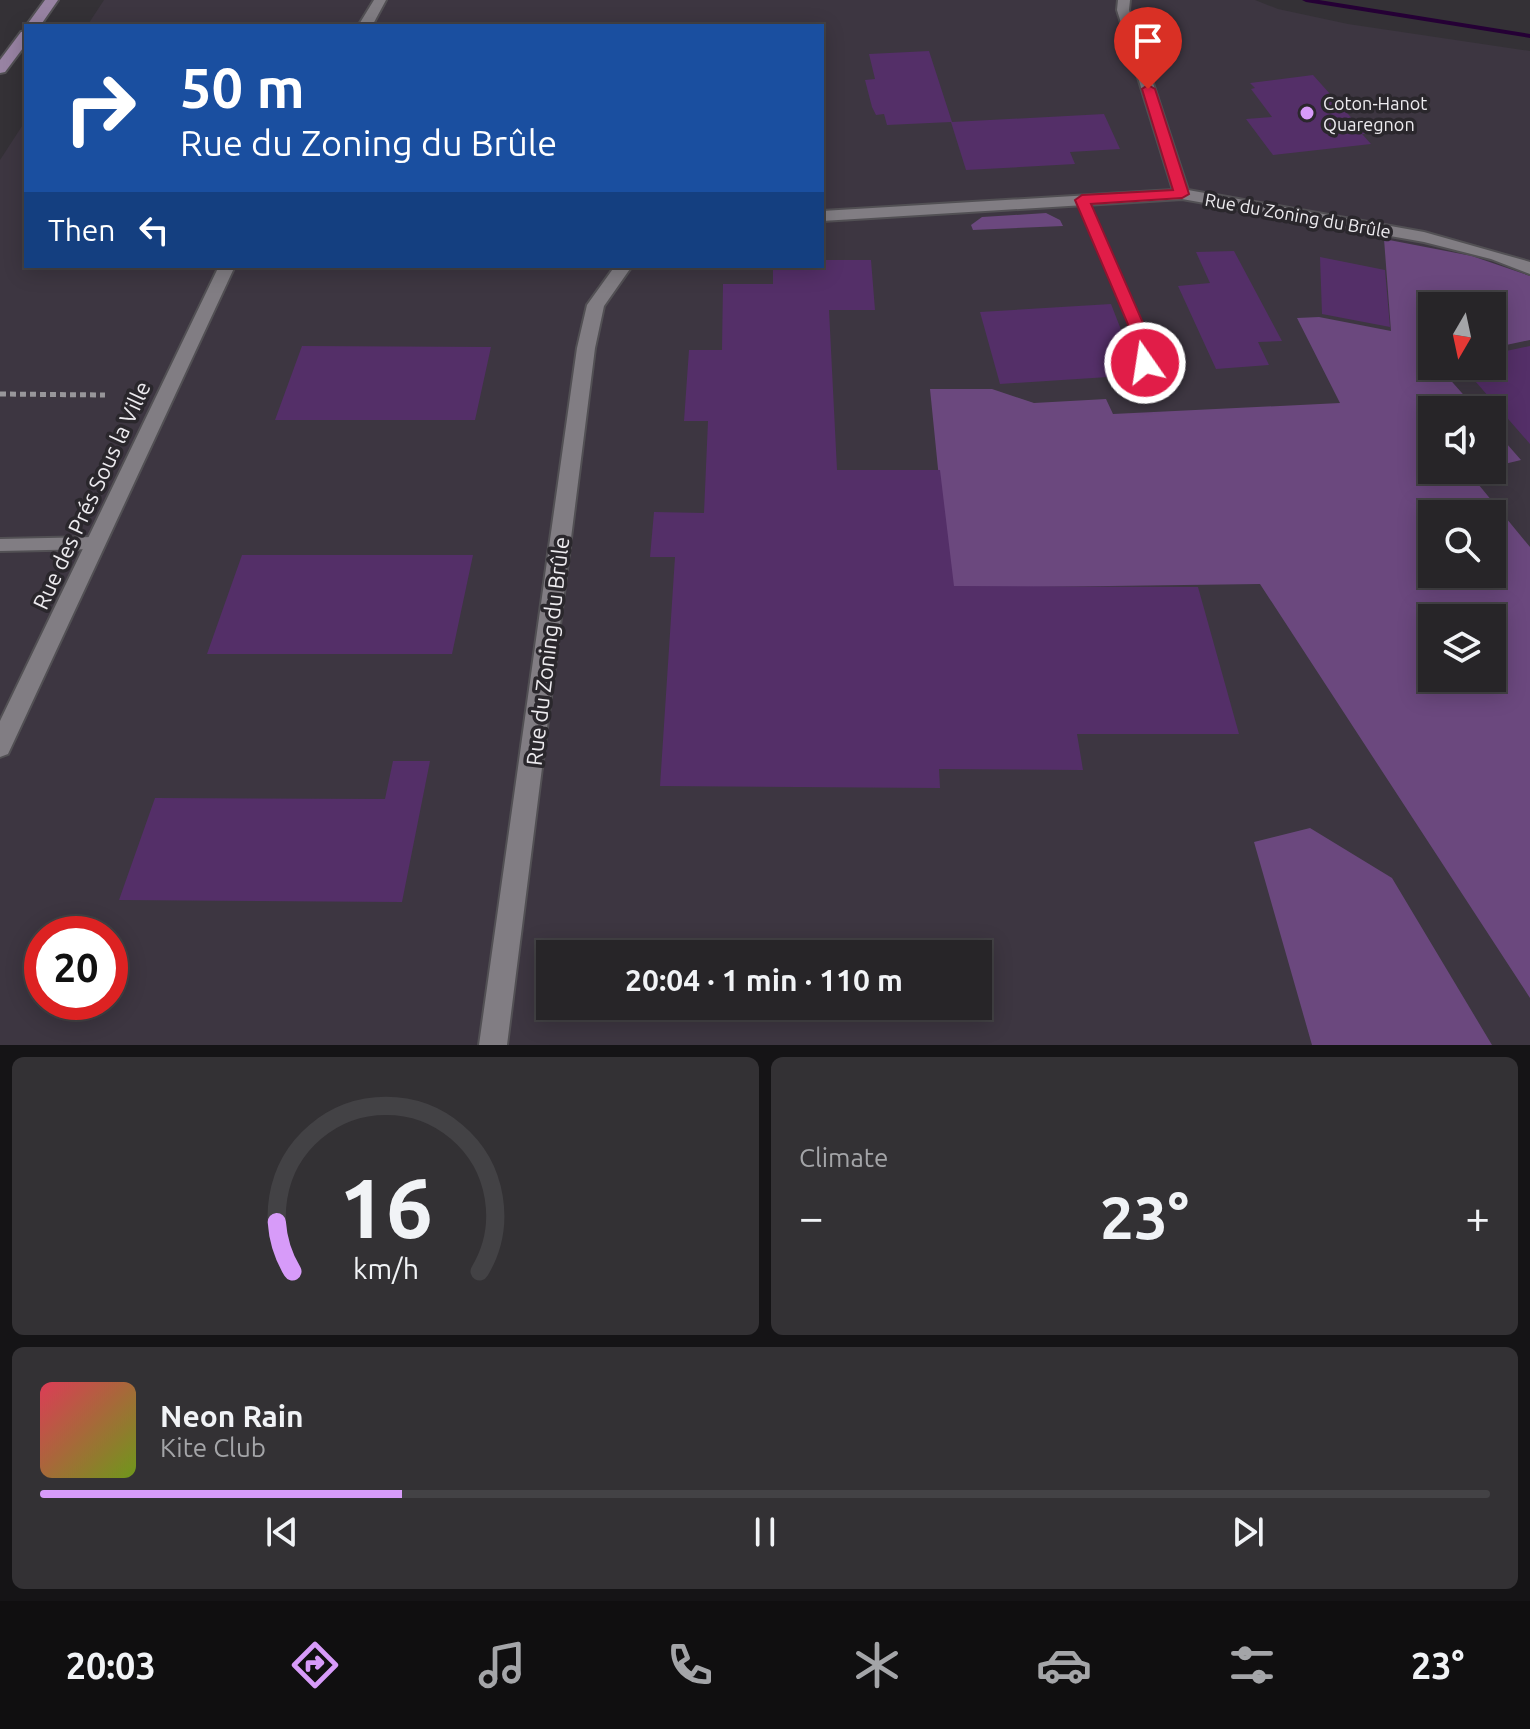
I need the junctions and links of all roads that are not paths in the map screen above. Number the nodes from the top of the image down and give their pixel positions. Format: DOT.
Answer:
graph roads {
  1 [pos="52,0"];
  2 [pos="380,0"];
  3 [pos="1124,0"];
  4 [pos="34,24"];
  5 [pos="366,24"];
  6 [pos="24,38"];
  7 [pos="0,69"];
  8 [pos="1182,194"];
  9 [pos="1082,200"];
  10 [pos="824,216"];
  11 [pos="226,268"];
  12 [pos="623,268"];
  13 [pos="1530,268"];
  14 [pos="1136,364"];
  15 [pos="94,543"];
  16 [pos="0,545"];
  17 [pos="3,736"];
  18 [pos="493,1045"];
  1 -- 4 [label="main road"];
  2 -- 5 [label="street"];
  3 -- 8 [label="street"];
  6 -- 7 [label="main road"];
  8 -- 9 [label="street, Rue du Zoning du Brûle"];
  8 -- 13 [label="street, Rue du Zoning du Brûle"];
  9 -- 10 [label="street, Rue du Zoning du Brûle"];
  9 -- 14 [label="lane"];
  11 -- 15 [label="street, Rue des Prés Sous la Ville"];
  12 -- 18 [label="street, Rue du Zoning du Brûle"];
  15 -- 16 [label="lane"];
  15 -- 17 [label="street, Rue des Prés Sous la Ville"];
}
